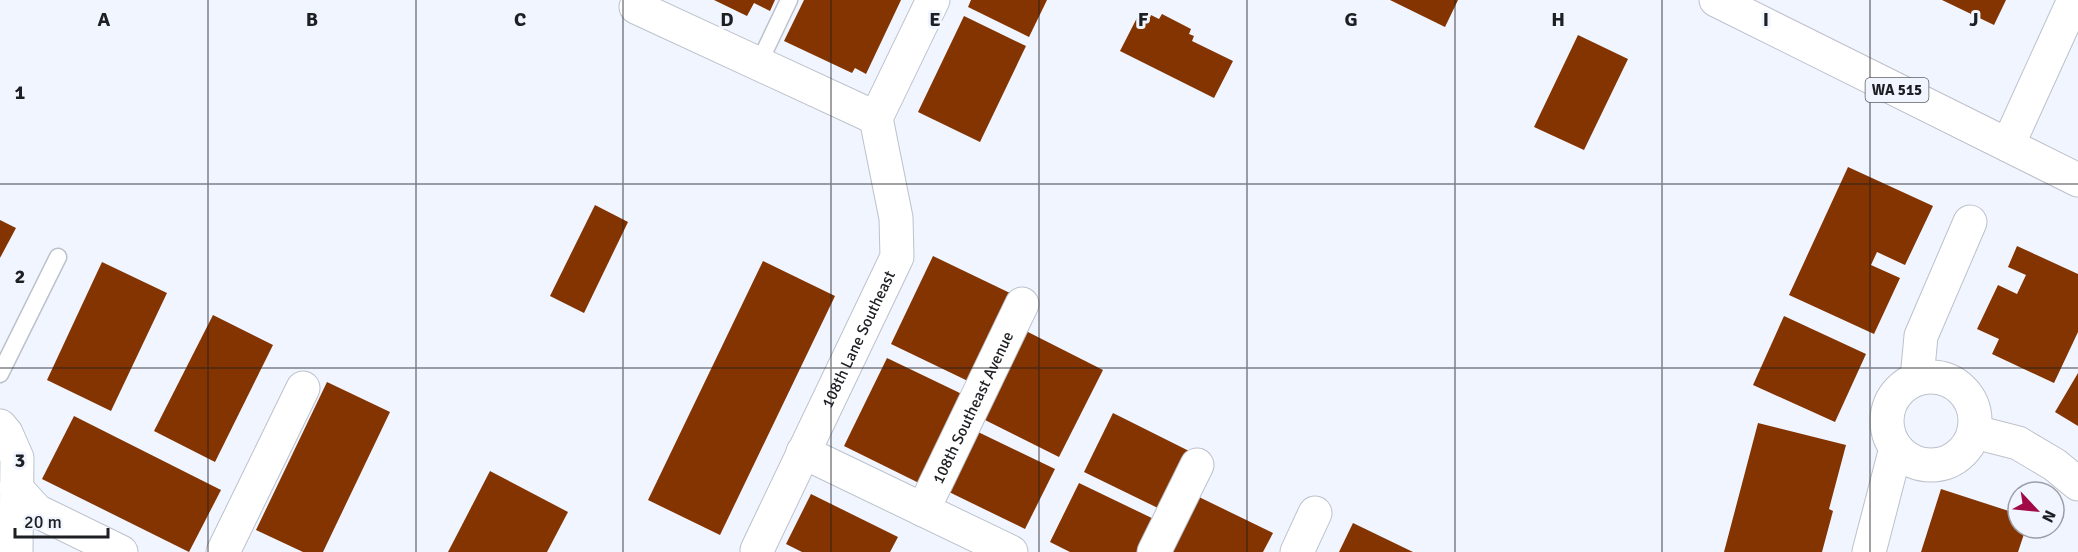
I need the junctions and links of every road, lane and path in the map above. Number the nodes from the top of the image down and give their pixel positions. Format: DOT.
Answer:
graph roads {
  1 [pos="789,0"];
  2 [pos="933,0"];
  3 [pos="1716,0"];
  4 [pos="2074,0"];
  5 [pos="638,4"];
  6 [pos="759,63"];
  7 [pos="876,118"];
  8 [pos="2008,145"];
  9 [pos="2078,180"];
  10 [pos="1970,222"];
  11 [pos="58,257"];
  12 [pos="1022,304"];
  13 [pos="0,374"];
  14 [pos="1917,378"];
  15 [pos="303,387"];
  16 [pos="0,426"];
  17 [pos="1975,432"];
  18 [pos="1896,448"];
  19 [pos="803,452"];
  20 [pos="1197,465"];
  21 [pos="2078,484"];
  22 [pos="16,488"];
  23 [pos="923,510"];
  24 [pos="1315,513"];
  25 [pos="760,551"];
  26 [pos="16,552"];
  27 [pos="121,552"];
  28 [pos="223,552"];
  29 [pos="1011,552"];
  30 [pos="1154,552"];
  31 [pos="1297,552"];
  32 [pos="1869,552"];
  1 -- 6 [label="lane"];
  2 -- 7 [label="street"];
  3 -- 8 [label="street, WA 515"];
  4 -- 8 [label="street"];
  5 -- 6 [label="street"];
  6 -- 7 [label="street"];
  7 -- 19 [label="street, 108th Lane Southeast"];
  8 -- 9 [label="street, WA 515"];
  10 -- 14 [label="street"];
  11 -- 13 [label="lane"];
  12 -- 23 [label="street, 108th Southeast Avenue"];
  14 -- 17 [label="street"];
  14 -- 18 [label="street"];
  15 -- 28 [label="street"];
  16 -- 22 [label="street"];
  17 -- 18 [label="street"];
  17 -- 21 [label="street"];
  18 -- 32 [label="street"];
  19 -- 23 [label="street"];
  19 -- 25 [label="street, 108th Lane Southeast"];
  20 -- 30 [label="street"];
  22 -- 26 [label="street"];
  22 -- 27 [label="street"];
  23 -- 29 [label="street"];
  24 -- 31 [label="street"];
}
